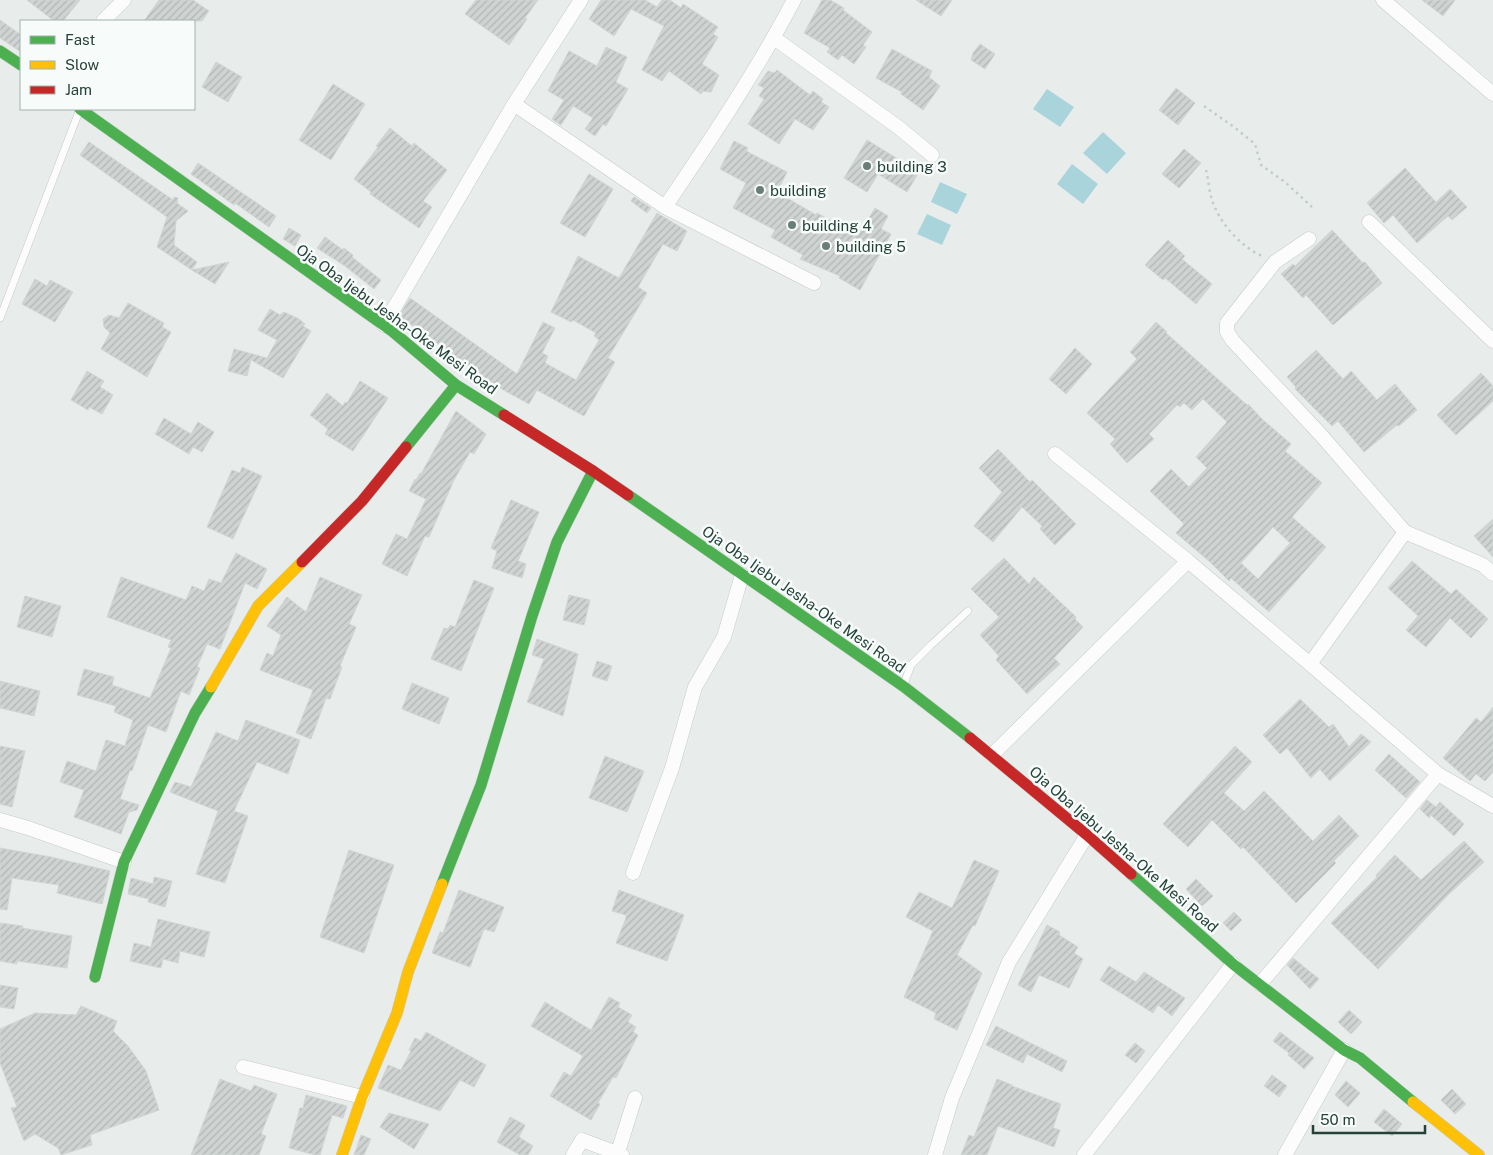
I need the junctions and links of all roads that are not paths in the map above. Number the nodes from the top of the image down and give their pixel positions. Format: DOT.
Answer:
graph roads {
  1 [pos="124,0"];
  2 [pos="581,0"];
  3 [pos="794,0"];
  4 [pos="1383,0"];
  5 [pos="104,20"];
  6 [pos="774,38"];
  7 [pos="0,51"];
  8 [pos="20,65"];
  9 [pos="1493,94"];
  10 [pos="514,104"];
  11 [pos="80,110"];
  12 [pos="81,110"];
  13 [pos="932,155"];
  14 [pos="665,208"];
  15 [pos="1369,222"];
  16 [pos="1309,239"];
  17 [pos="814,283"];
  18 [pos="0,318"];
  19 [pos="384,325"];
  20 [pos="1493,341"];
  21 [pos="456,385"];
  22 [pos="1055,454"];
  23 [pos="593,471"];
  24 [pos="1405,532"];
  25 [pos="1188,561"];
  26 [pos="1493,574"];
  27 [pos="742,575"];
  28 [pos="968,611"];
  29 [pos="1310,664"];
  30 [pos="903,686"];
  31 [pos="992,755"];
  32 [pos="1438,774"];
  33 [pos="1493,806"];
  34 [pos="0,820"];
  35 [pos="1087,835"];
  36 [pos="124,862"];
  37 [pos="633,873"];
  38 [pos="1233,964"];
  39 [pos="95,977"];
  40 [pos="1260,984"];
  41 [pos="1344,1050"];
  42 [pos="243,1067"];
  43 [pos="362,1097"];
  44 [pos="635,1098"];
  45 [pos="620,1154"];
  46 [pos="342,1155"];
  47 [pos="573,1155"];
  48 [pos="935,1155"];
  49 [pos="1084,1155"];
  50 [pos="1285,1155"];
  51 [pos="1480,1155"];
  1 -- 5 [label="street"];
  2 -- 10 [label="street"];
  3 -- 6 [label="street"];
  4 -- 9 [label="street"];
  6 -- 13 [label="street"];
  6 -- 14 [label="street"];
  7 -- 8 [label="main road"];
  10 -- 14 [label="street"];
  10 -- 19 [label="street"];
  11 -- 18 [label="lane"];
  12 -- 19 [label="main road, Oja Oba Ijebu Jesha-Oke Mesi Road"];
  14 -- 17 [label="street"];
  15 -- 20 [label="street"];
  16 -- 24 [label="street"];
  19 -- 21 [label="main road, Oja Oba Ijebu Jesha-Oke Mesi Road"];
  21 -- 23 [label="main road, Oja Oba Ijebu Jesha-Oke Mesi Road"];
  21 -- 36 [label="main road"];
  22 -- 25 [label="street"];
  23 -- 27 [label="main road, Oja Oba Ijebu Jesha-Oke Mesi Road"];
  23 -- 43 [label="main road"];
  24 -- 26 [label="street"];
  24 -- 29 [label="street"];
  25 -- 29 [label="street"];
  25 -- 31 [label="street"];
  27 -- 30 [label="main road, Oja Oba Ijebu Jesha-Oke Mesi Road"];
  27 -- 37 [label="street"];
  28 -- 30 [label="lane"];
  29 -- 32 [label="street"];
  30 -- 31 [label="main road, Oja Oba Ijebu Jesha-Oke Mesi Road"];
  31 -- 35 [label="main road, Oja Oba Ijebu Jesha-Oke Mesi Road"];
  32 -- 33 [label="street"];
  32 -- 40 [label="street"];
  34 -- 36 [label="street"];
  35 -- 38 [label="main road, Oja Oba Ijebu Jesha-Oke Mesi Road"];
  35 -- 48 [label="street"];
  36 -- 39 [label="main road"];
  38 -- 40 [label="main road, Oja Oba Ijebu Jesha-Oke Mesi Road"];
  38 -- 49 [label="street"];
  40 -- 41 [label="main road, Oja Oba Ijebu Jesha-Oke Mesi Road"];
  41 -- 50 [label="street"];
  41 -- 51 [label="main road, Oja Oba Ijebu Jesha-Oke Mesi Road"];
  42 -- 43 [label="street"];
  43 -- 46 [label="main road"];
  44 -- 45 [label="street"];
  45 -- 47 [label="street"];
}
